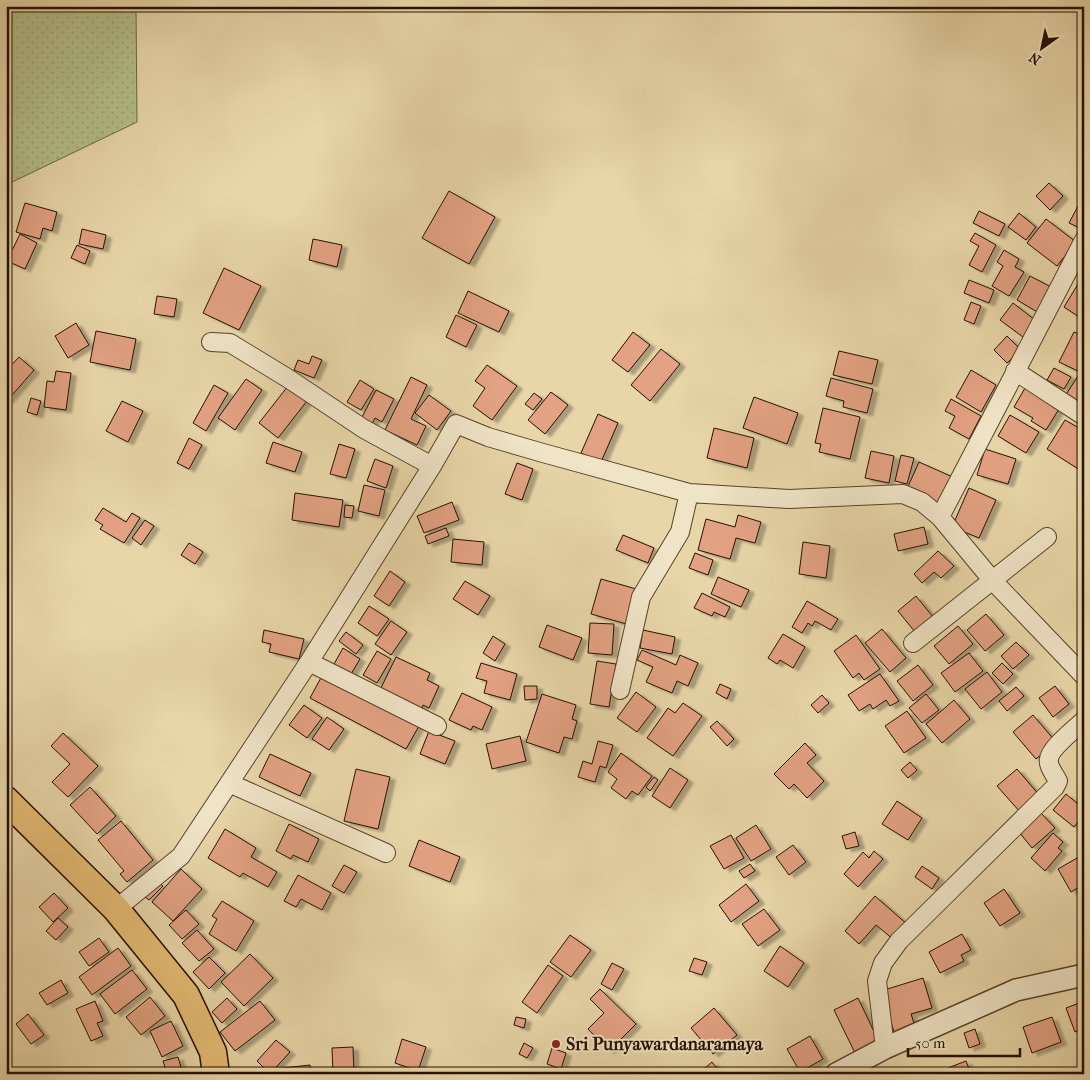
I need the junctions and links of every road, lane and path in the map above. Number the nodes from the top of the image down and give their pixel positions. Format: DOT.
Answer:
graph roads {
  1 [pos="1084,240"];
  2 [pos="211,342"];
  3 [pos="1015,371"];
  4 [pos="1084,416"];
  5 [pos="432,466"];
  6 [pos="689,493"];
  7 [pos="940,518"];
  8 [pos="1047,537"];
  9 [pos="993,581"];
  10 [pos="913,643"];
  11 [pos="309,662"];
  12 [pos="1084,676"];
  13 [pos="620,690"];
  14 [pos="1084,720"];
  15 [pos="437,726"];
  16 [pos="229,783"];
  17 [pos="6,800"];
  18 [pos="386,853"];
  19 [pos="116,909"];
  20 [pos="1084,975"];
  21 [pos="885,1048"];
  22 [pos="216,1074"];
  23 [pos="836,1074"];
  1 -- 3 [label="street"];
  2 -- 5 [label="street"];
  3 -- 4 [label="street"];
  3 -- 7 [label="street"];
  5 -- 6 [label="street"];
  5 -- 11 [label="street"];
  6 -- 7 [label="street"];
  6 -- 13 [label="street"];
  7 -- 9 [label="street"];
  8 -- 9 [label="street"];
  9 -- 10 [label="street"];
  9 -- 12 [label="street"];
  11 -- 15 [label="street"];
  11 -- 16 [label="street"];
  14 -- 21 [label="street"];
  16 -- 18 [label="street"];
  16 -- 19 [label="street"];
  17 -- 19 [label="main road"];
  19 -- 22 [label="main road"];
  20 -- 21 [label="street"];
  21 -- 23 [label="street"];
}
